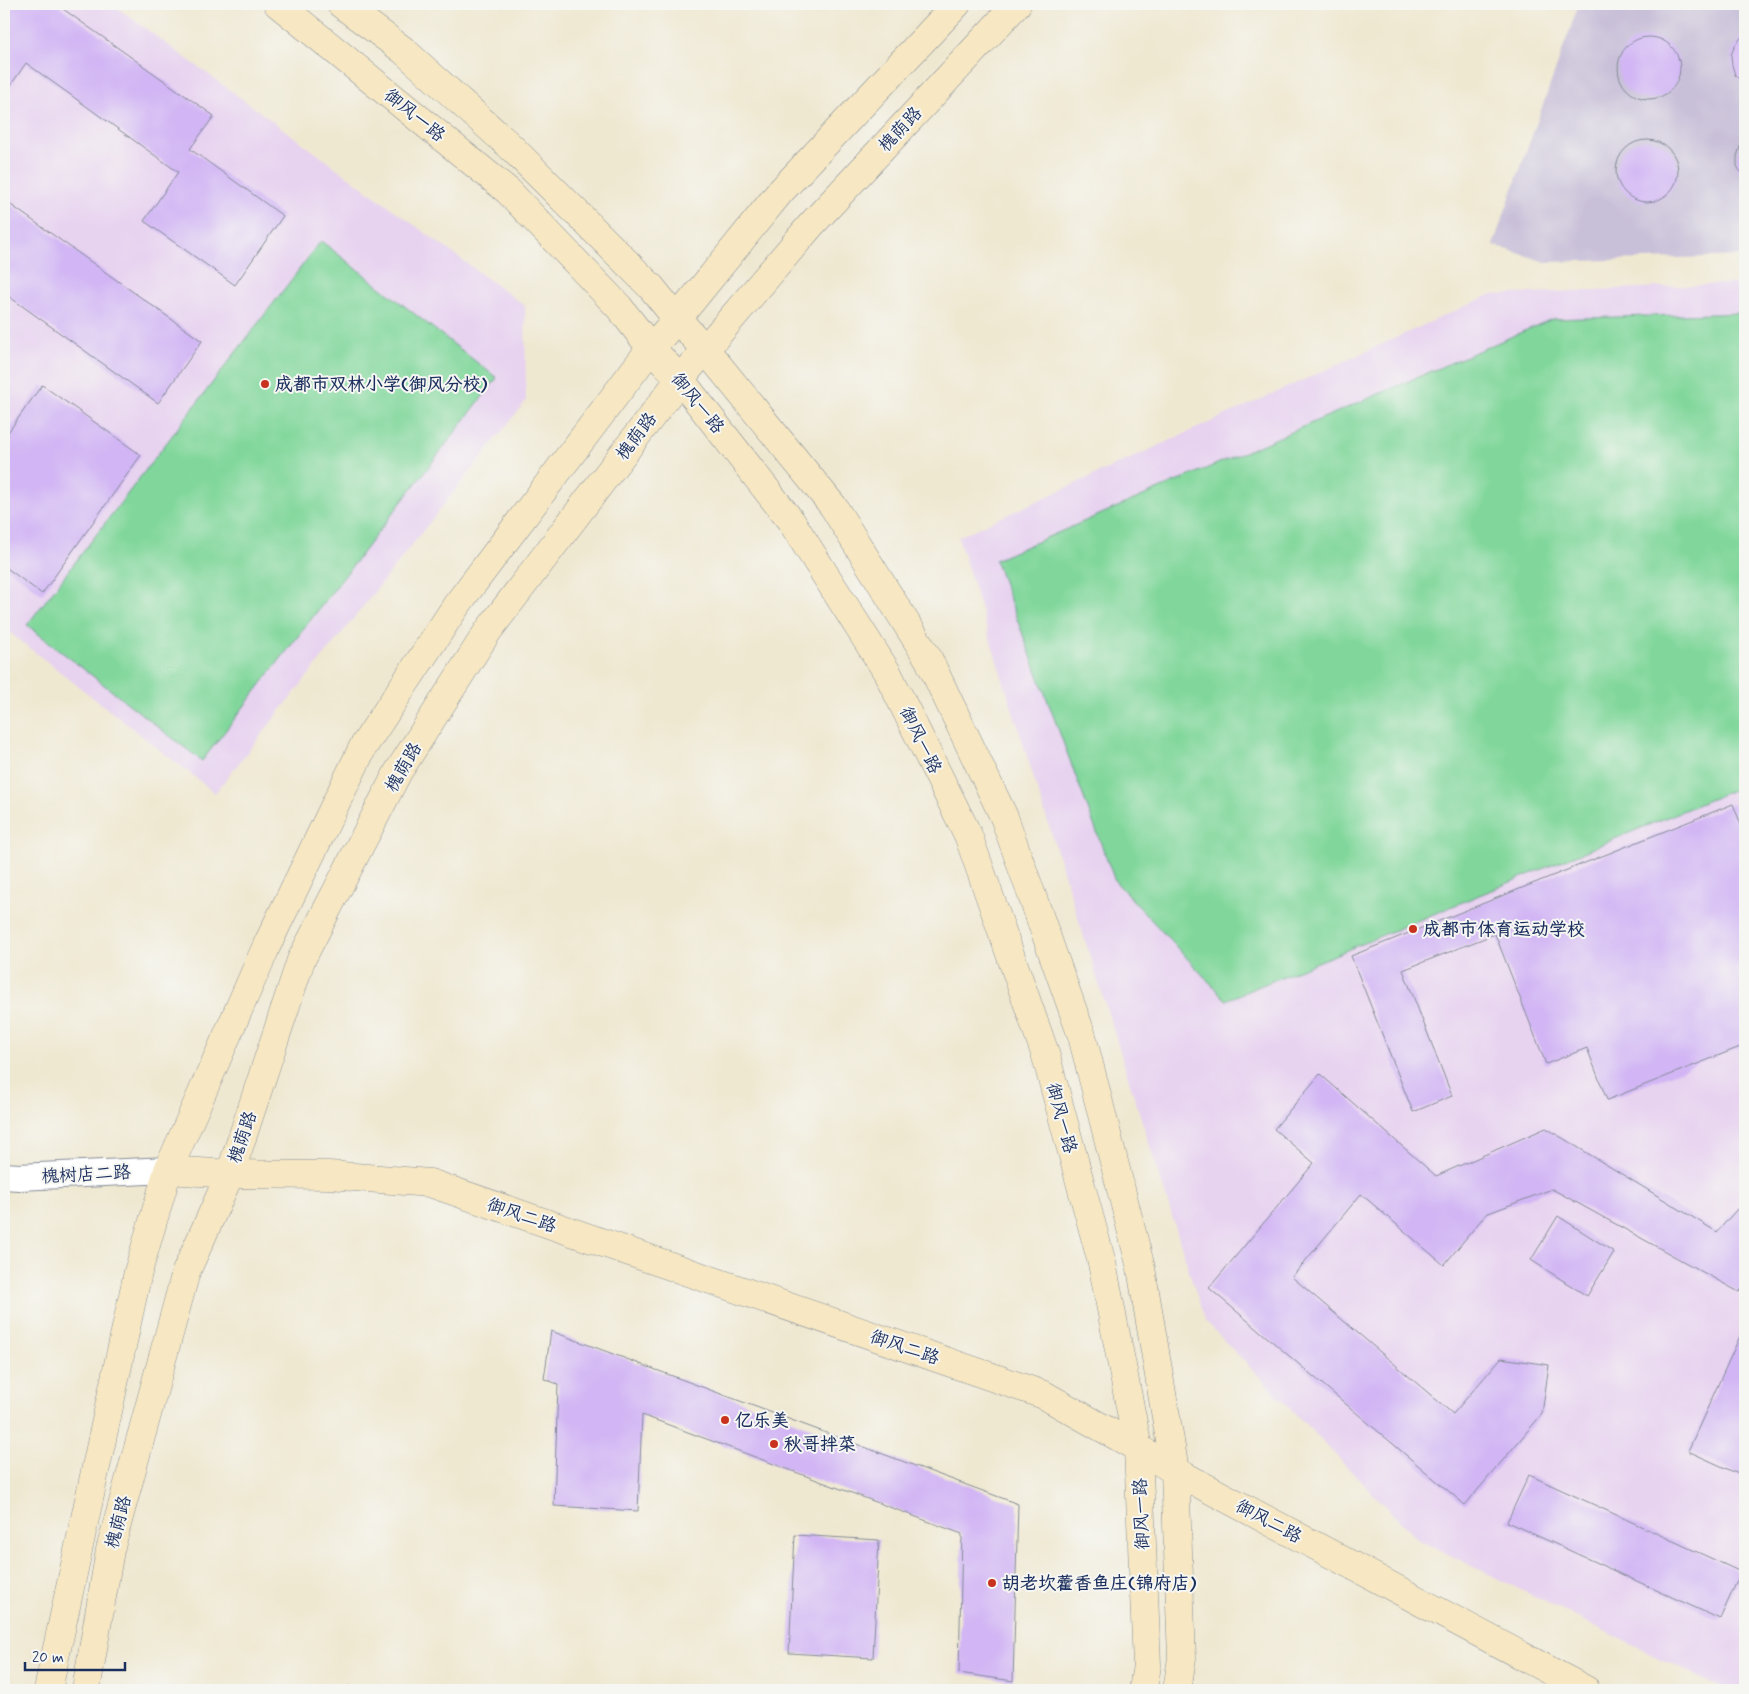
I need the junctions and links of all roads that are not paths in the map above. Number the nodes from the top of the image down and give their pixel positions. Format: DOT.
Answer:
graph roads {
  1 [pos="278,4"];
  2 [pos="341,4"];
  3 [pos="957,4"];
  4 [pos="1017,4"];
  5 [pos="677,319"];
  6 [pos="651,348"];
  7 [pos="705,348"];
  8 [pos="680,379"];
  9 [pos="168,1170"];
  10 [pos="230,1174"];
  11 [pos="4,1176"];
  12 [pos="1138,1448"];
  13 [pos="1175,1471"];
  14 [pos="48,1690"];
  15 [pos="86,1690"];
  16 [pos="1143,1690"];
  17 [pos="1176,1690"];
  18 [pos="1586,1690"];
  1 -- 6 [label="main road, 御风一路"];
  2 -- 5 [label="main road, 御风一路"];
  3 -- 5 [label="main road, 槐荫路"];
  4 -- 7 [label="main road, 槐荫路"];
  5 -- 6 [label="main road, 槐荫路"];
  5 -- 7 [label="main road, 御风一路"];
  6 -- 8 [label="main road, 御风一路"];
  6 -- 9 [label="main road, 槐荫路"];
  7 -- 8 [label="main road, 槐荫路"];
  7 -- 13 [label="main road, 御风一路"];
  8 -- 10 [label="main road, 槐荫路"];
  8 -- 12 [label="main road, 御风一路"];
  9 -- 10 [label="main road, 御风二路"];
  9 -- 11 [label="street, 槐树店二路"];
  9 -- 14 [label="main road, 槐荫路"];
  10 -- 12 [label="main road, 御风二路"];
  10 -- 15 [label="main road, 槐荫路"];
  12 -- 13 [label="main road, 御风二路"];
  12 -- 16 [label="main road, 御风一路"];
  13 -- 17 [label="main road, 御风一路"];
  13 -- 18 [label="main road, 御风二路"];
}
